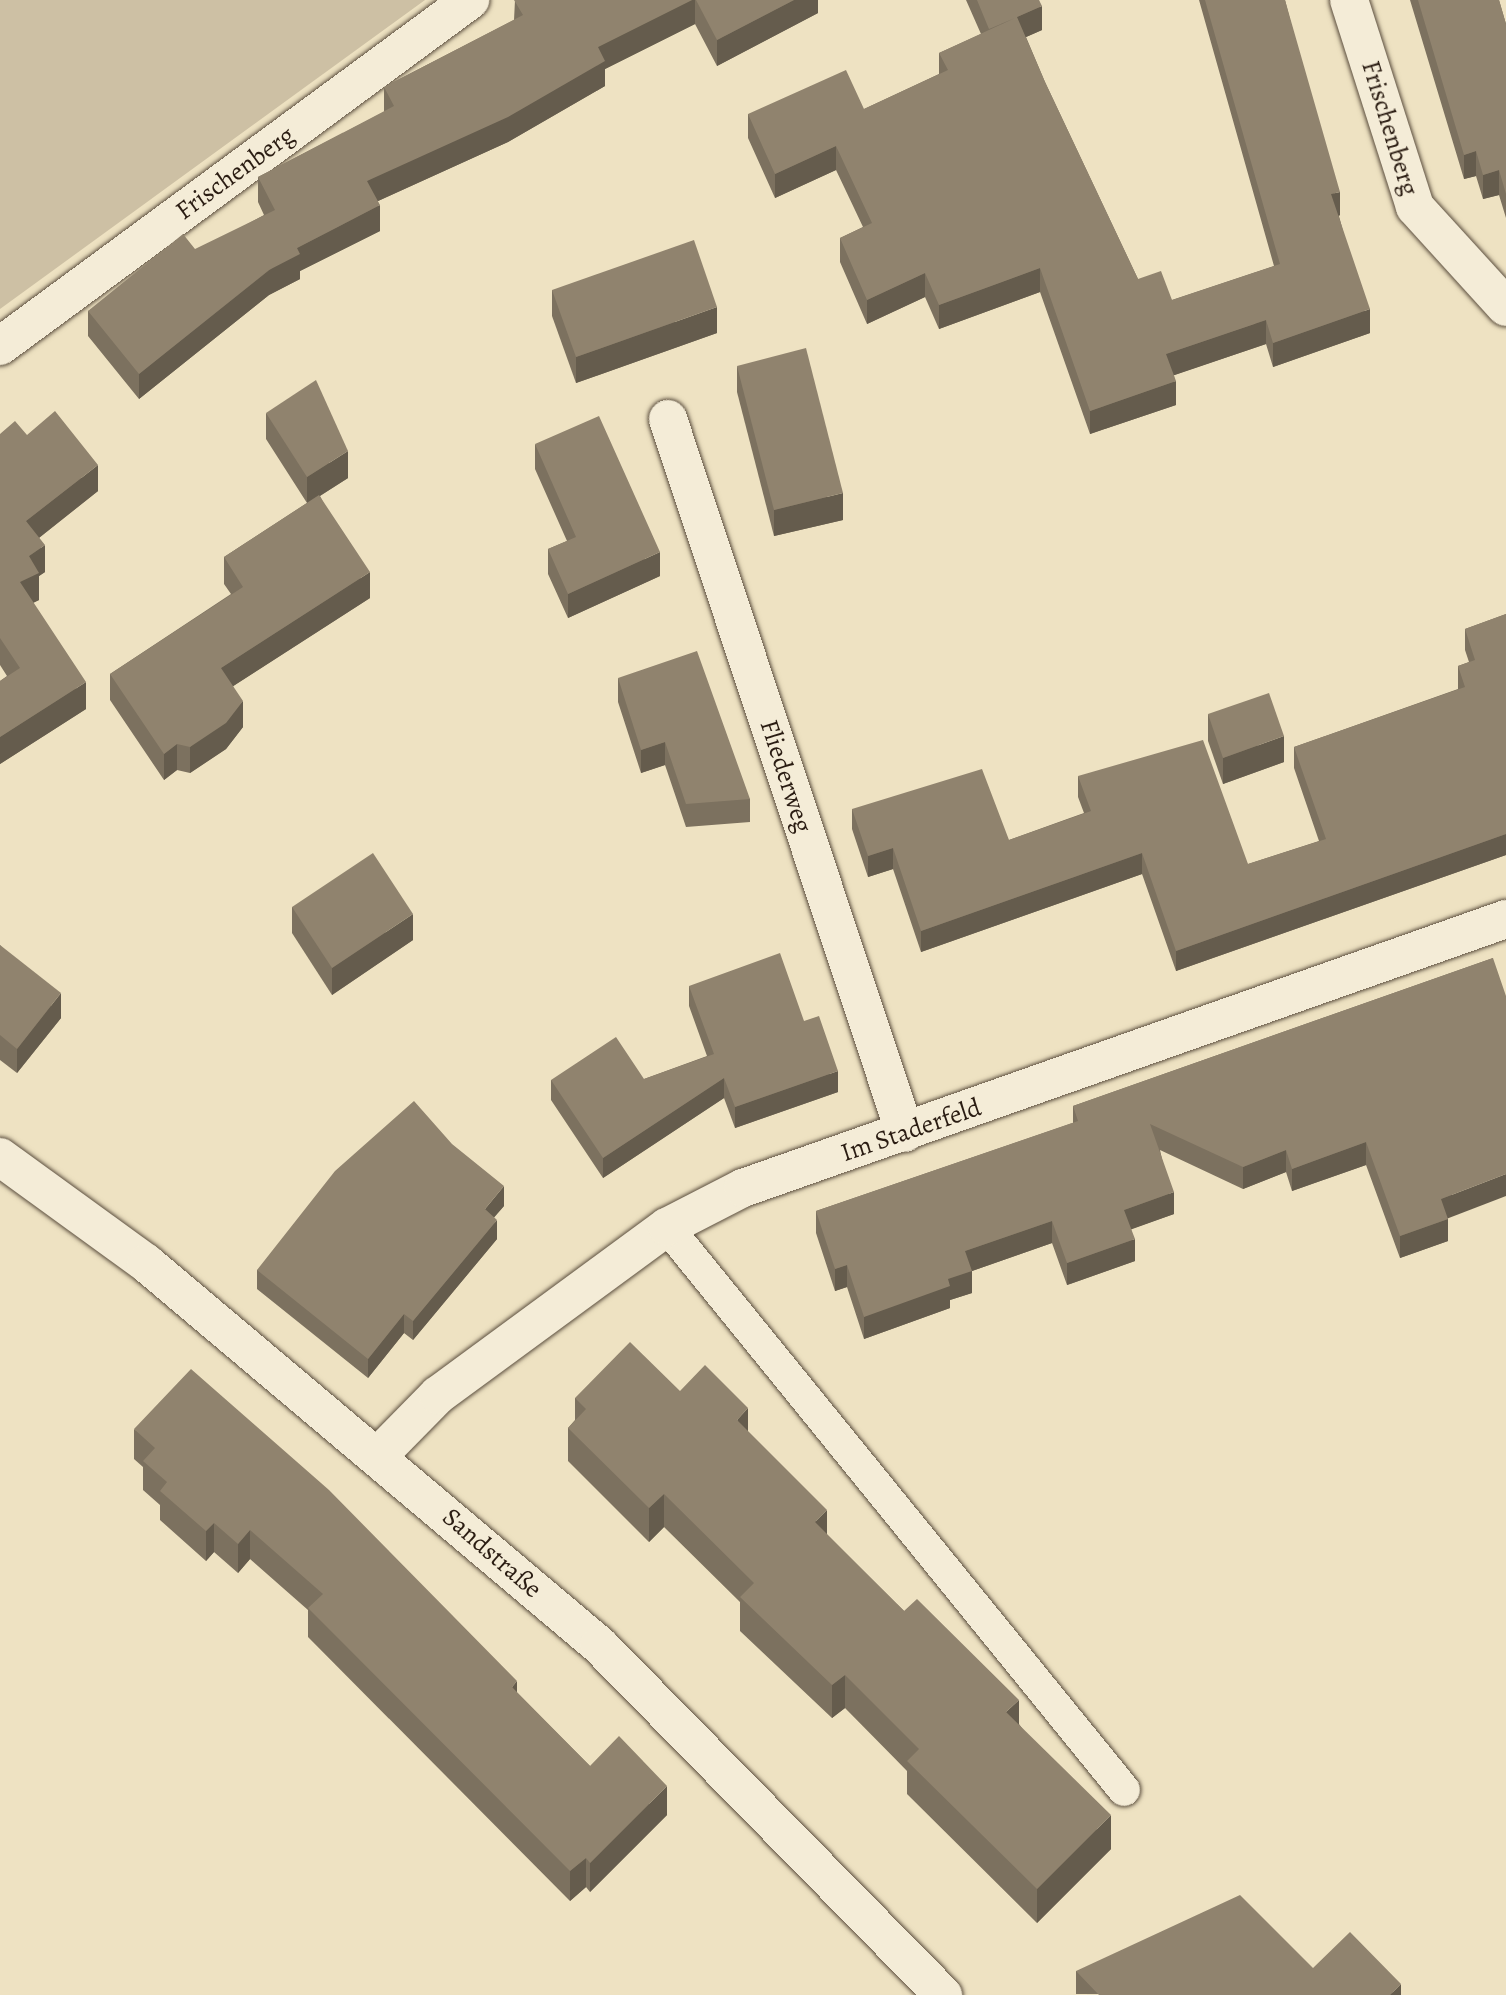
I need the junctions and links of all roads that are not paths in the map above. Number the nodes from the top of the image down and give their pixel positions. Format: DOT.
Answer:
graph roads {
  1 [pos="470,0"];
  2 [pos="1349,0"];
  3 [pos="1506,307"];
  4 [pos="0,346"];
  5 [pos="668,419"];
  6 [pos="1506,919"];
  7 [pos="905,1133"];
  8 [pos="0,1157"];
  9 [pos="667,1227"];
  10 [pos="379,1455"];
  11 [pos="1124,1790"];
  12 [pos="943,1995"];
  1 -- 4 [label="street, Frischenberg"];
  2 -- 3 [label="street, Frischenberg"];
  5 -- 7 [label="street, Fliederweg"];
  6 -- 7 [label="street, Im Staderfeld"];
  7 -- 9 [label="street, Im Staderfeld"];
  8 -- 10 [label="street, Sandstraße"];
  9 -- 10 [label="street, Im Staderfeld"];
  9 -- 11 [label="lane"];
  10 -- 12 [label="street, Sandstraße"];
}
